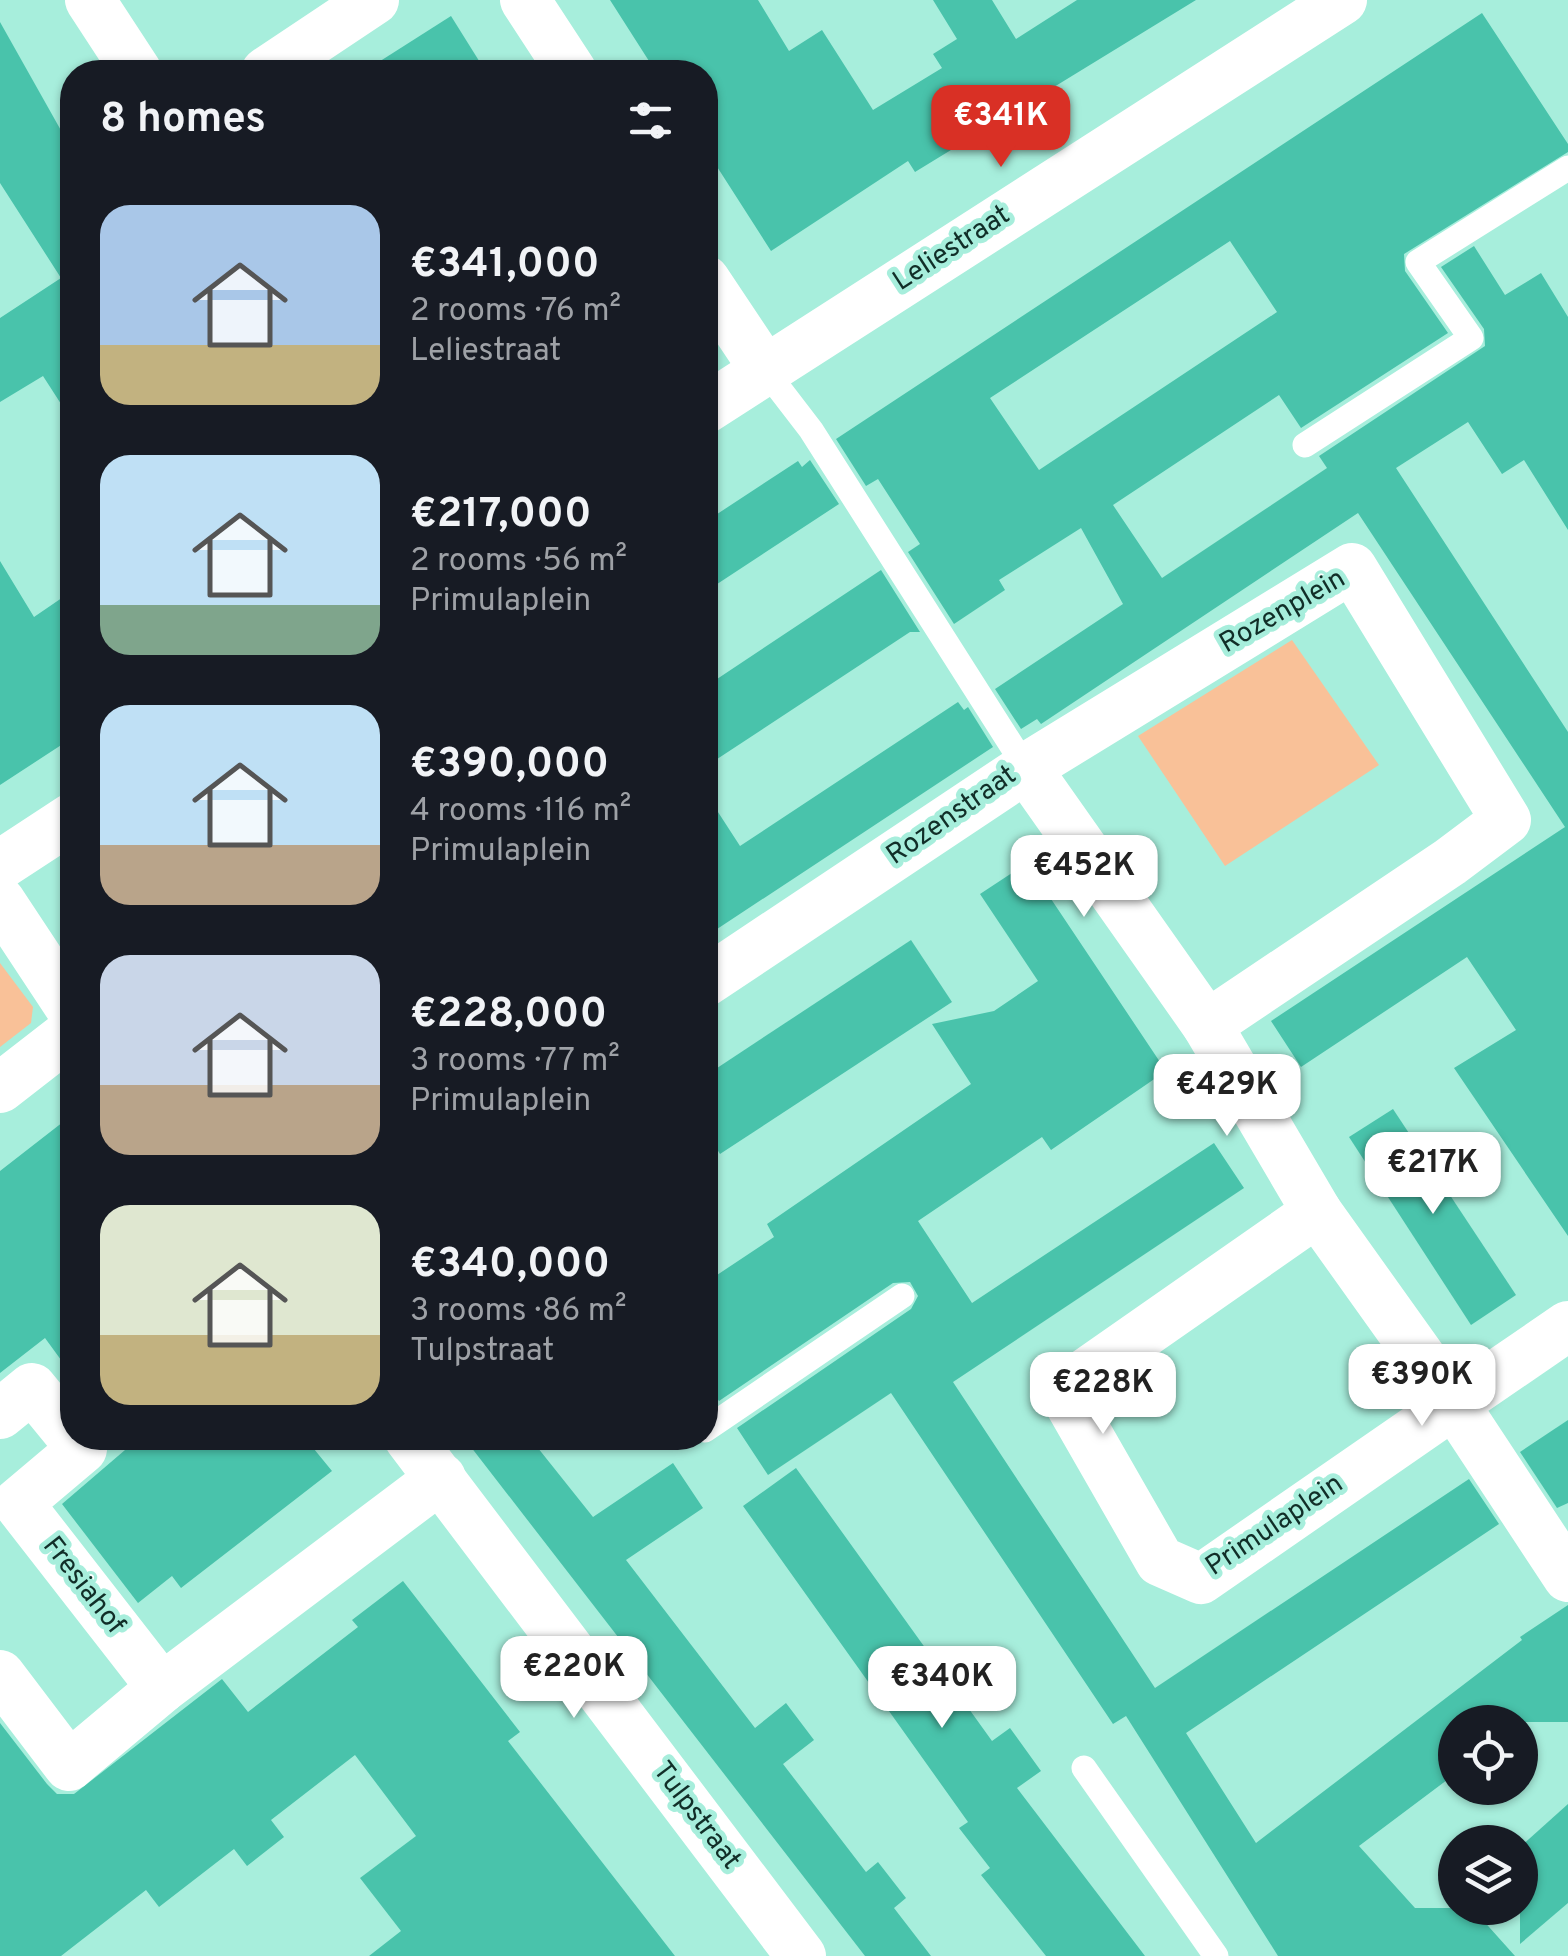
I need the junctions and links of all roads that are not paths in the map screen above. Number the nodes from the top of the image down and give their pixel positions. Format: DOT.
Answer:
graph roads {
  1 [pos="90,0"];
  2 [pos="374,0"];
  3 [pos="525,0"];
  4 [pos="1342,0"];
  5 [pos="129,60"];
  6 [pos="284,60"];
  7 [pos="564,60"];
  8 [pos="1568,168"];
  9 [pos="718,299"];
  10 [pos="766,370"];
  11 [pos="718,401"];
  12 [pos="1305,445"];
  13 [pos="1026,768"];
  14 [pos="60,826"];
  15 [pos="0,865"];
  16 [pos="0,900"];
  17 [pos="718,973"];
  18 [pos="60,992"];
  19 [pos="1207,1025"];
  20 [pos="60,1041"];
  21 [pos="0,1088"];
  22 [pos="1317,1212"];
  23 [pos="902,1296"];
  24 [pos="1568,1326"];
  25 [pos="1454,1404"];
  26 [pos="0,1414"];
  27 [pos="718,1421"];
  28 [pos="60,1422"];
  29 [pos="81,1450"];
  30 [pos="419,1450"];
  31 [pos="441,1478"];
  32 [pos="1568,1577"];
  33 [pos="0,1675"];
  34 [pos="162,1688"];
  35 [pos="1084,1768"];
  36 [pos="801,1956"];
  37 [pos="1216,1956"];
  1 -- 5 [label="street"];
  2 -- 6 [label="street"];
  3 -- 7 [label="street"];
  4 -- 10 [label="street, Leliestraat"];
  8 -- 12 [label="lane"];
  9 -- 10 [label="street"];
  10 -- 11 [label="street, Leliestraat"];
  10 -- 13 [label="lane, Rozenstraat"];
  13 -- 17 [label="street, Rozenstraat"];
  13 -- 19 [label="street"];
  13 -- 19 [label="street, Rozenplein"];
  14 -- 15 [label="street"];
  16 -- 18 [label="street"];
  19 -- 22 [label="street"];
  20 -- 21 [label="street"];
  22 -- 25 [label="street"];
  22 -- 25 [label="street, Primulaplein"];
  23 -- 27 [label="lane"];
  24 -- 25 [label="street"];
  25 -- 32 [label="street"];
  26 -- 28 [label="street, Fresiahof"];
  29 -- 34 [label="street, Fresiahof"];
  30 -- 31 [label="street, Tulpstraat"];
  31 -- 34 [label="street"];
  31 -- 36 [label="street, Tulpstraat"];
  33 -- 34 [label="street"];
  35 -- 37 [label="lane"];
}
